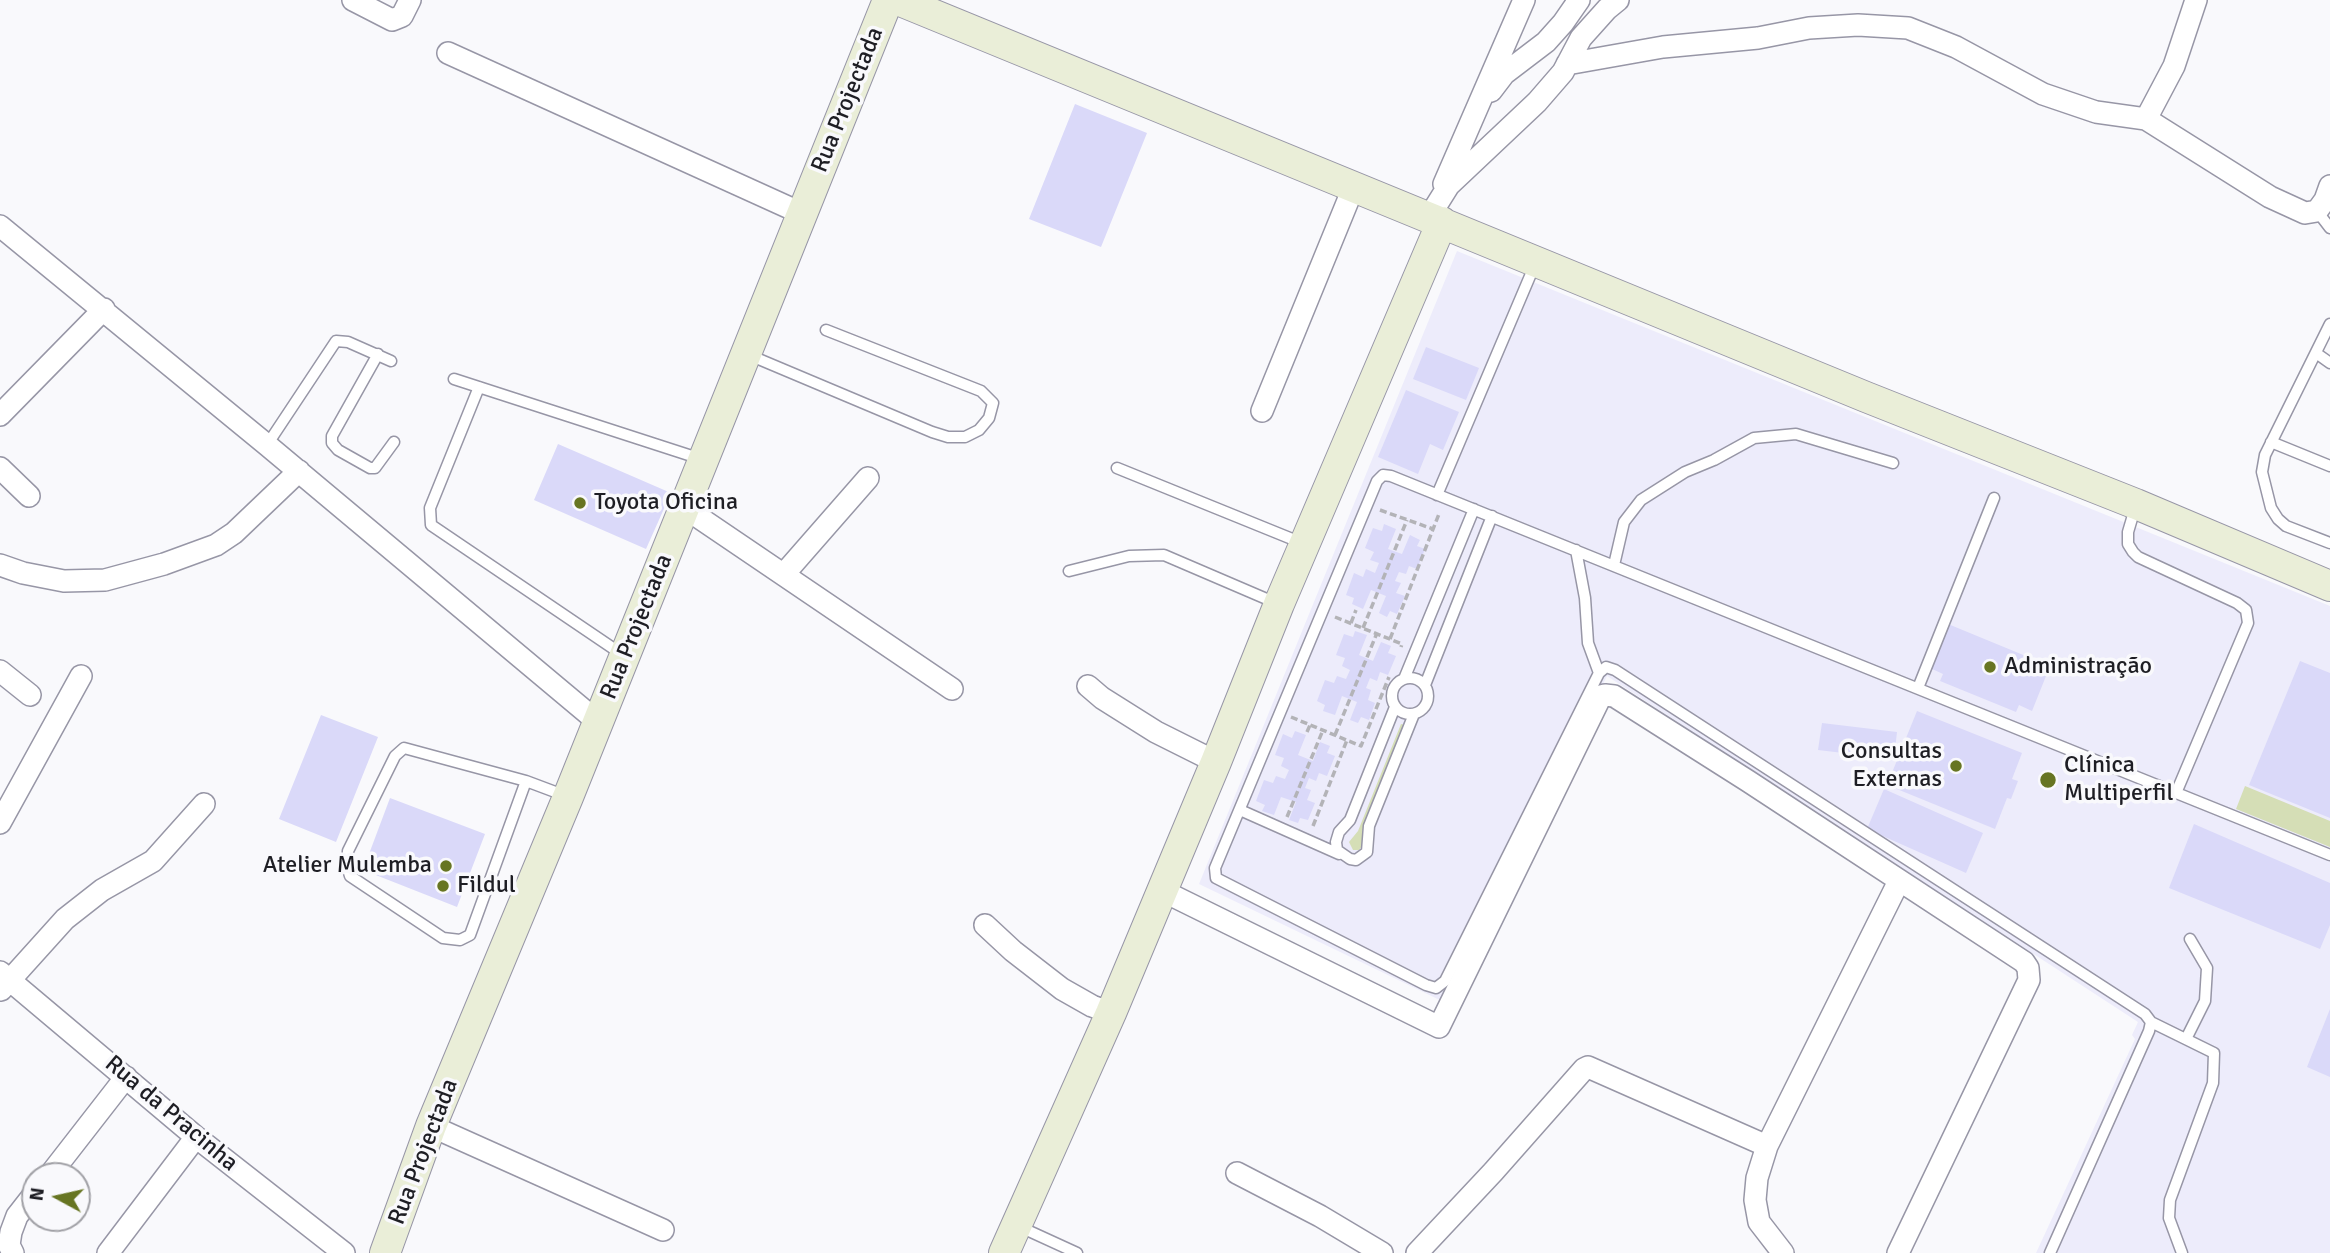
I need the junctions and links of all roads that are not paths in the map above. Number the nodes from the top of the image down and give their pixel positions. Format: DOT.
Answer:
graph roads {
  1 [pos="353,0"];
  2 [pos="410,0"];
  3 [pos="888,0"];
  4 [pos="898,0"];
  5 [pos="1524,0"];
  6 [pos="1578,0"];
  7 [pos="1618,0"];
  8 [pos="2196,0"];
  9 [pos="448,52"];
  10 [pos="1567,64"];
  11 [pos="1473,116"];
  12 [pos="2146,119"];
  13 [pos="1354,186"];
  14 [pos="2330,186"];
  15 [pos="803,214"];
  16 [pos="1435,219"];
  17 [pos="2323,220"];
  18 [pos="0,226"];
  19 [pos="1536,262"];
  20 [pos="104,309"];
  21 [pos="2330,324"];
  22 [pos="826,330"];
  23 [pos="2316,353"];
  24 [pos="378,354"];
  25 [pos="746,354"];
  26 [pos="391,361"];
  27 [pos="2330,363"];
  28 [pos="454,379"];
  29 [pos="479,387"];
  30 [pos="1262,411"];
  31 [pos="0,415"];
  32 [pos="394,442"];
  33 [pos="2271,442"];
  34 [pos="267,444"];
  35 [pos="704,460"];
  36 [pos="1893,463"];
  37 [pos="2330,466"];
  38 [pos="0,468"];
  39 [pos="1118,468"];
  40 [pos="299,471"];
  41 [pos="868,478"];
  42 [pos="1437,495"];
  43 [pos="29,496"];
  44 [pos="1994,498"];
  45 [pos="2136,505"];
  46 [pos="685,508"];
  47 [pos="1474,509"];
  48 [pos="1492,516"];
  49 [pos="2330,543"];
  50 [pos="1305,544"];
  51 [pos="1576,550"];
  52 [pos="0,565"];
  53 [pos="1614,565"];
  54 [pos="1069,571"];
  55 [pos="784,574"];
  56 [pos="2330,586"];
  57 [pos="1279,604"];
  58 [pos="625,656"];
  59 [pos="0,671"];
  60 [pos="1599,673"];
  61 [pos="81,677"];
  62 [pos="1404,679"];
  63 [pos="1425,685"];
  64 [pos="1087,686"];
  65 [pos="1918,688"];
  66 [pos="952,690"];
  67 [pos="30,695"];
  68 [pos="1395,707"];
  69 [pos="1414,714"];
  70 [pos="598,722"];
  71 [pos="1216,762"];
  72 [pos="526,781"];
  73 [pos="2176,793"];
  74 [pos="568,797"];
  75 [pos="204,804"];
  76 [pos="1240,810"];
  77 [pos="0,823"];
  78 [pos="1342,855"];
  79 [pos="2330,855"];
  80 [pos="1899,881"];
  81 [pos="1163,891"];
  82 [pos="985,925"];
  83 [pos="2190,939"];
  84 [pos="3,981"];
  85 [pos="1111,1013"];
  86 [pos="2151,1021"];
  87 [pos="2186,1039"];
  88 [pos="126,1077"];
  89 [pos="432,1126"];
  90 [pos="196,1137"];
  91 [pos="1767,1146"];
  92 [pos="59,1162"];
  93 [pos="1237,1173"];
  94 [pos="21,1211"];
  95 [pos="1015,1225"];
  96 [pos="663,1230"];
  97 [pos="13,1253"];
  98 [pos="108,1253"];
  99 [pos="344,1253"];
  100 [pos="385,1253"];
  101 [pos="1004,1253"];
  102 [pos="1077,1253"];
  103 [pos="1382,1253"];
  104 [pos="1417,1253"];
  105 [pos="1783,1253"];
  106 [pos="1898,1253"];
  107 [pos="2049,1253"];
  108 [pos="2182,1253"];
  1 -- 2 [label="street"];
  3 -- 15 [label="street, Rua Projectada"];
  4 -- 13 [label="street"];
  5 -- 11 [label="street"];
  6 -- 11 [label="street"];
  7 -- 10 [label="street"];
  8 -- 12 [label="street"];
  9 -- 15 [label="street"];
  10 -- 12 [label="street"];
  10 -- 16 [label="street"];
  11 -- 16 [label="street"];
  12 -- 17 [label="street"];
  13 -- 16 [label="street"];
  13 -- 30 [label="street"];
  14 -- 17 [label="street"];
  15 -- 25 [label="street, Rua Projectada"];
  16 -- 19 [label="street"];
  16 -- 50 [label="street"];
  18 -- 20 [label="street"];
  19 -- 42 [label="lane"];
  19 -- 45 [label="street"];
  20 -- 31 [label="street"];
  20 -- 34 [label="street"];
  21 -- 23 [label="lane"];
  22 -- 25 [label="lane"];
  23 -- 27 [label="lane"];
  23 -- 33 [label="lane"];
  24 -- 26 [label="lane"];
  24 -- 32 [label="lane"];
  24 -- 34 [label="lane"];
  25 -- 35 [label="street, Rua Projectada"];
  28 -- 29 [label="lane"];
  29 -- 35 [label="lane"];
  29 -- 58 [label="lane"];
  33 -- 37 [label="lane"];
  33 -- 49 [label="lane"];
  34 -- 40 [label="street"];
  35 -- 46 [label="street, Rua Projectada"];
  36 -- 53 [label="lane"];
  38 -- 43 [label="street"];
  39 -- 50 [label="lane"];
  40 -- 52 [label="street"];
  40 -- 70 [label="street"];
  41 -- 55 [label="street"];
  42 -- 47 [label="lane"];
  42 -- 76 [label="lane"];
  44 -- 65 [label="lane"];
  45 -- 56 [label="street"];
  45 -- 73 [label="lane"];
  46 -- 55 [label="street"];
  46 -- 58 [label="street, Rua Projectada"];
  47 -- 48 [label="lane"];
  47 -- 62 [label="lane"];
  48 -- 51 [label="lane"];
  48 -- 63 [label="lane"];
  50 -- 57 [label="street"];
  51 -- 53 [label="lane"];
  51 -- 60 [label="lane"];
  53 -- 65 [label="lane"];
  54 -- 57 [label="lane"];
  55 -- 66 [label="street"];
  57 -- 71 [label="street"];
  58 -- 70 [label="street, Rua Projectada"];
  59 -- 67 [label="street"];
  60 -- 76 [label="lane"];
  60 -- 86 [label="lane"];
  61 -- 77 [label="street"];
  62 -- 63 [label="lane"];
  62 -- 68 [label="lane"];
  63 -- 69 [label="lane"];
  64 -- 71 [label="street"];
  65 -- 73 [label="lane"];
  68 -- 69 [label="lane"];
  68 -- 78 [label="lane"];
  69 -- 78 [label="lane"];
  70 -- 74 [label="street, Rua Projectada"];
  71 -- 81 [label="street"];
  72 -- 72 [label="lane"];
  72 -- 74 [label="lane"];
  73 -- 79 [label="lane"];
  74 -- 89 [label="street, Rua Projectada"];
  75 -- 84 [label="street"];
  76 -- 78 [label="lane"];
  80 -- 81 [label="street"];
  80 -- 91 [label="street"];
  80 -- 106 [label="street"];
  81 -- 85 [label="street"];
  82 -- 85 [label="street"];
  83 -- 87 [label="lane"];
  84 -- 88 [label="street, Rua da Pracinha"];
  85 -- 95 [label="street"];
  86 -- 87 [label="lane"];
  86 -- 107 [label="lane"];
  87 -- 108 [label="lane"];
  88 -- 90 [label="street, Rua da Pracinha"];
  88 -- 92 [label="street"];
  89 -- 96 [label="street"];
  89 -- 100 [label="street, Rua Projectada"];
  90 -- 98 [label="street"];
  90 -- 99 [label="street, Rua da Pracinha"];
  91 -- 104 [label="street"];
  91 -- 105 [label="street"];
  93 -- 103 [label="street"];
  94 -- 97 [label="street"];
  95 -- 101 [label="street"];
  95 -- 102 [label="lane"];
}
